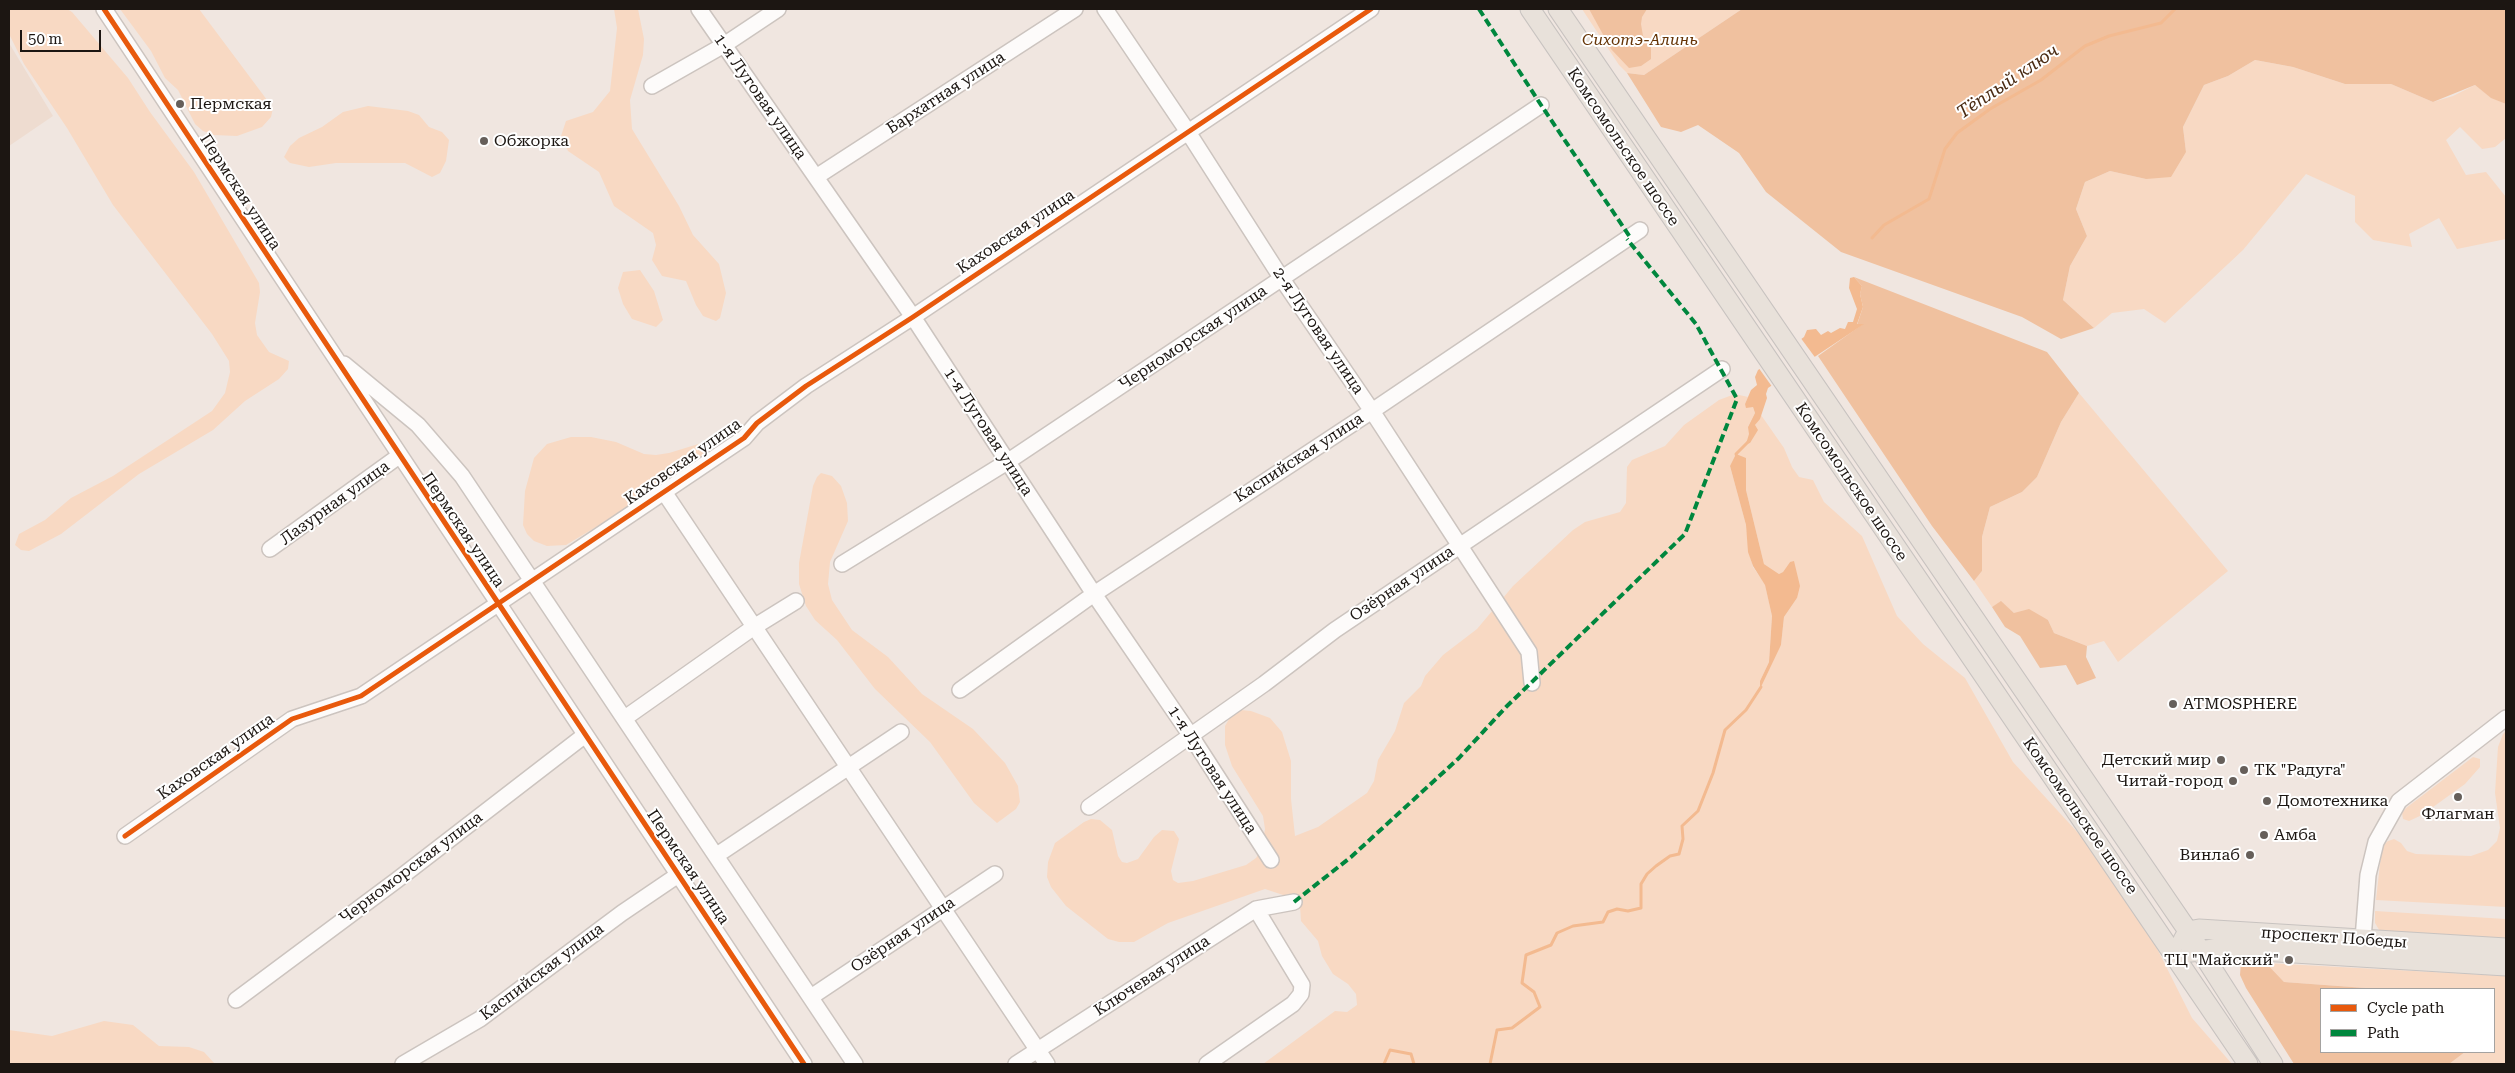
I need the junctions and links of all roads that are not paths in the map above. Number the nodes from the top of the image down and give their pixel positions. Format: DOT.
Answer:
graph roads {
  1 [pos="104,9"];
  2 [pos="699,9"];
  3 [pos="778,9"];
  4 [pos="1075,9"];
  5 [pos="1105,9"];
  6 [pos="1371,9"];
  7 [pos="1530,9"];
  8 [pos="1558,9"];
  9 [pos="724,46"];
  10 [pos="652,86"];
  11 [pos="1541,105"];
  12 [pos="1188,132"];
  13 [pos="816,178"];
  14 [pos="1635,233"];
  15 [pos="1282,279"];
  16 [pos="912,317"];
  17 [pos="330,353"];
  18 [pos="1722,369"];
  19 [pos="1372,411"];
  20 [pos="399,456"];
  21 [pos="1007,462"];
  22 [pos="664,492"];
  23 [pos="1458,546"];
  24 [pos="270,549"];
  25 [pos="842,564"];
  26 [pos="532,580"];
  27 [pos="1094,594"];
  28 [pos="796,600"];
  29 [pos="497,604"];
  30 [pos="754,627"];
  31 [pos="1532,684"];
  32 [pos="960,690"];
  33 [pos="625,718"];
  34 [pos="2506,718"];
  35 [pos="901,732"];
  36 [pos="585,735"];
  37 [pos="1191,736"];
  38 [pos="848,769"];
  39 [pos="1089,807"];
  40 [pos="126,836"];
  41 [pos="717,855"];
  42 [pos="1271,860"];
  43 [pos="995,874"];
  44 [pos="678,875"];
  45 [pos="1294,902"];
  46 [pos="942,909"];
  47 [pos="1256,909"];
  48 [pos="2188,931"];
  49 [pos="2362,948"];
  50 [pos="2506,948"];
  51 [pos="2202,951"];
  52 [pos="2174,954"];
  53 [pos="2506,966"];
  54 [pos="811,997"];
  55 [pos="236,1000"];
  56 [pos="1037,1049"];
  57 [pos="403,1064"];
  58 [pos="804,1064"];
  59 [pos="856,1064"];
  60 [pos="1016,1064"];
  61 [pos="1047,1064"];
  62 [pos="1207,1064"];
  63 [pos="2248,1064"];
  64 [pos="2273,1064"];
  1 -- 17 [label="street, Пермская улица"];
  2 -- 9 [label="street, 1-я Луговая улица"];
  3 -- 9 [label="street"];
  4 -- 13 [label="street, Бархатная улица"];
  5 -- 12 [label="street, 2-я Луговая улица"];
  6 -- 12 [label="street, Каховская улица"];
  7 -- 52 [label="main road, Комсомольское шоссе"];
  8 -- 48 [label="main road, Комсомольское шоссе"];
  9 -- 10 [label="street"];
  9 -- 13 [label="street, 1-я Луговая улица"];
  11 -- 15 [label="street, Черноморская улица"];
  12 -- 15 [label="street, 2-я Луговая улица"];
  12 -- 16 [label="street, Каховская улица"];
  13 -- 16 [label="street, 1-я Луговая улица"];
  14 -- 19 [label="street, Каспийская улица"];
  15 -- 19 [label="street, 2-я Луговая улица"];
  15 -- 21 [label="street, Черноморская улица"];
  16 -- 21 [label="street, 1-я Луговая улица"];
  16 -- 22 [label="street, Каховская улица"];
  17 -- 20 [label="street, Пермская улица"];
  17 -- 26 [label="street"];
  18 -- 23 [label="street, Озёрная улица"];
  19 -- 23 [label="street, 2-я Луговая улица"];
  19 -- 27 [label="street, Каспийская улица"];
  20 -- 24 [label="street, Лазурная улица"];
  20 -- 29 [label="street, Пермская улица"];
  21 -- 25 [label="street, Черноморская улица"];
  21 -- 27 [label="street, 1-я Луговая улица"];
  22 -- 26 [label="street, Каховская улица"];
  22 -- 30 [label="street"];
  23 -- 31 [label="street, 2-я Луговая улица"];
  23 -- 37 [label="street, Озёрная улица"];
  26 -- 29 [label="street, Каховская улица"];
  26 -- 33 [label="street"];
  27 -- 32 [label="street, Каспийская улица"];
  27 -- 37 [label="street, 1-я Луговая улица"];
  28 -- 30 [label="street"];
  29 -- 36 [label="street, Пермская улица"];
  29 -- 40 [label="street, Каховская улица"];
  30 -- 33 [label="street"];
  30 -- 38 [label="street"];
  33 -- 41 [label="street"];
  34 -- 49 [label="street"];
  35 -- 38 [label="street"];
  36 -- 44 [label="street, Пермская улица"];
  36 -- 55 [label="street, Черноморская улица"];
  37 -- 39 [label="street, Озёрная улица"];
  37 -- 42 [label="street, 1-я Луговая улица"];
  38 -- 41 [label="street"];
  38 -- 46 [label="street"];
  41 -- 54 [label="street"];
  43 -- 46 [label="street, Озёрная улица"];
  44 -- 57 [label="street, Каспийская улица"];
  44 -- 58 [label="street, Пермская улица"];
  45 -- 47 [label="street, Ключевая улица"];
  46 -- 54 [label="street, Озёрная улица"];
  46 -- 56 [label="street"];
  47 -- 56 [label="street, Ключевая улица"];
  47 -- 62 [label="street"];
  48 -- 49 [label="main road, проспект Победы"];
  48 -- 51 [label="main road, Комсомольское шоссе"];
  48 -- 52 [label="main road"];
  49 -- 50 [label="main road, проспект Победы"];
  49 -- 51 [label="main road, проспект Победы"];
  49 -- 53 [label="main road, проспект Победы"];
  51 -- 52 [label="main road"];
  51 -- 64 [label="main road, Комсомольское шоссе"];
  52 -- 63 [label="main road, Комсомольское шоссе"];
  54 -- 59 [label="street"];
  56 -- 60 [label="street, Ключевая улица"];
  56 -- 61 [label="street"];
}
